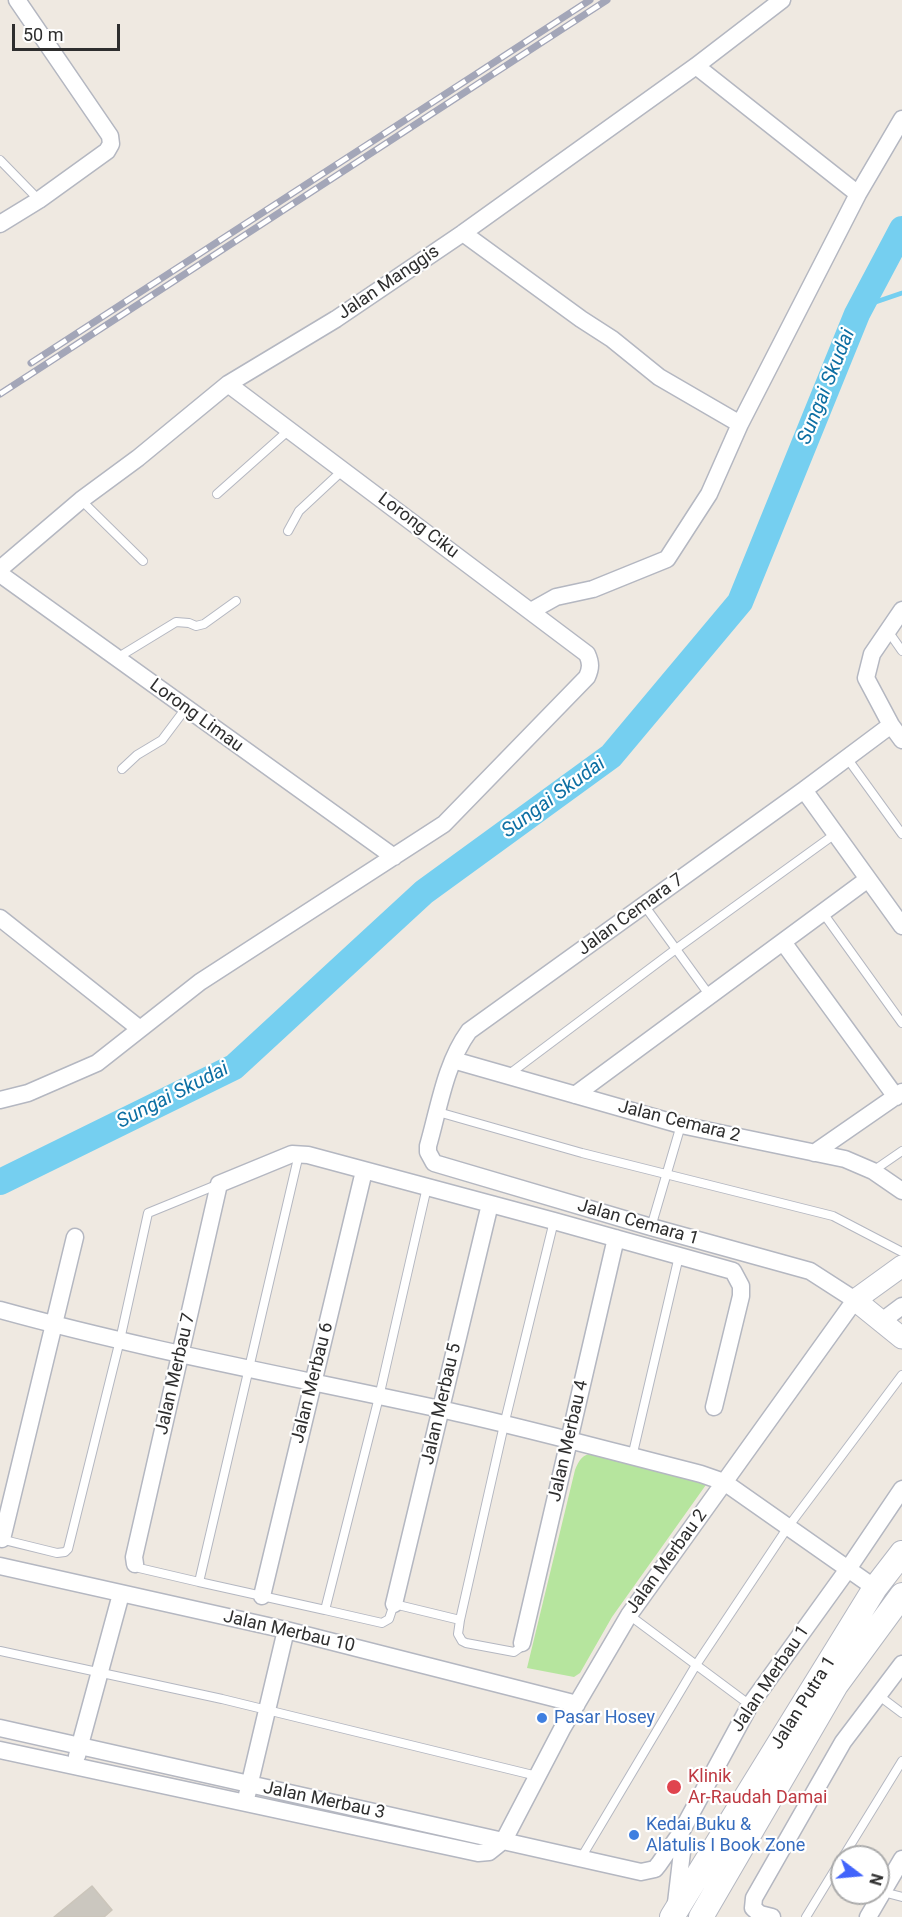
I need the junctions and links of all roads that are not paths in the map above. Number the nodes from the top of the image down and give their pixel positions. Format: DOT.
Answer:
graph roads {
  1 [pos="17,0"];
  2 [pos="782,0"];
  3 [pos="696,66"];
  4 [pos="902,118"];
  5 [pos="0,160"];
  6 [pos="858,194"];
  7 [pos="39,200"];
  8 [pos="0,224"];
  9 [pos="463,233"];
  10 [pos="228,384"];
  11 [pos="740,424"];
  12 [pos="289,430"];
  13 [pos="343,470"];
  14 [pos="217,494"];
  15 [pos="81,500"];
  16 [pos="288,531"];
  17 [pos="143,561"];
  18 [pos="0,569"];
  19 [pos="0,574"];
  20 [pos="236,601"];
  21 [pos="531,610"];
  22 [pos="902,610"];
  23 [pos="888,631"];
  24 [pos="902,651"];
  25 [pos="116,658"];
  26 [pos="186,708"];
  27 [pos="891,725"];
  28 [pos="902,740"];
  29 [pos="847,758"];
  30 [pos="122,769"];
  31 [pos="804,790"];
  32 [pos="835,834"];
  33 [pos="902,834"];
  34 [pos="394,857"];
  35 [pos="868,879"];
  36 [pos="644,905"];
  37 [pos="823,913"];
  38 [pos="0,918"];
  39 [pos="902,927"];
  40 [pos="783,942"];
  41 [pos="676,949"];
  42 [pos="710,996"];
  43 [pos="902,1023"];
  44 [pos="140,1029"];
  45 [pos="453,1060"];
  46 [pos="508,1076"];
  47 [pos="575,1095"];
  48 [pos="899,1095"];
  49 [pos="0,1100"];
  50 [pos="438,1112"];
  51 [pos="681,1125"];
  52 [pos="428,1146"];
  53 [pos="902,1151"];
  54 [pos="299,1153"];
  55 [pos="814,1153"];
  56 [pos="873,1170"];
  57 [pos="364,1171"];
  58 [pos="666,1175"];
  59 [pos="219,1184"];
  60 [pos="427,1187"];
  61 [pos="902,1191"];
  62 [pos="490,1204"];
  63 [pos="554,1221"];
  64 [pos="651,1227"];
  65 [pos="75,1237"];
  66 [pos="616,1238"];
  67 [pos="902,1252"];
  68 [pos="679,1255"];
  69 [pos="902,1266"];
  70 [pos="855,1300"];
  71 [pos="902,1306"];
  72 [pos="0,1310"];
  73 [pos="882,1321"];
  74 [pos="54,1325"];
  75 [pos="902,1338"];
  76 [pos="120,1340"];
  77 [pos="181,1354"];
  78 [pos="249,1368"];
  79 [pos="902,1375"];
  80 [pos="313,1382"];
  81 [pos="379,1397"];
  82 [pos="714,1407"];
  83 [pos="441,1409"];
  84 [pos="504,1425"];
  85 [pos="568,1441"];
  86 [pos="632,1456"];
  87 [pos="724,1482"];
  88 [pos="902,1489"];
  89 [pos="788,1527"];
  90 [pos="1,1539"];
  91 [pos="902,1553"];
  92 [pos="135,1563"];
  93 [pos="0,1566"];
  94 [pos="848,1569"];
  95 [pos="199,1582"];
  96 [pos="875,1588"];
  97 [pos="121,1594"];
  98 [pos="902,1595"];
  99 [pos="262,1596"];
  100 [pos="394,1604"];
  101 [pos="325,1610"];
  102 [pos="629,1615"];
  103 [pos="460,1620"];
  104 [pos="286,1630"];
  105 [pos="522,1643"];
  106 [pos="0,1651"];
  107 [pos="902,1664"];
  108 [pos="696,1665"];
  109 [pos="98,1673"];
  110 [pos="878,1695"];
  111 [pos="577,1704"];
  112 [pos="750,1705"];
  113 [pos="266,1710"];
  114 [pos="902,1713"];
  115 [pos="0,1728"];
  116 [pos="79,1746"];
  117 [pos="0,1750"];
  118 [pos="902,1761"];
  119 [pos="74,1766"];
  120 [pos="537,1776"];
  121 [pos="250,1785"];
  122 [pos="245,1804"];
  123 [pos="680,1834"];
  124 [pos="504,1840"];
  125 [pos="850,1845"];
  126 [pos="581,1858"];
  127 [pos="902,1859"];
  128 [pos="648,1872"];
  129 [pos="830,1878"];
  130 [pos="890,1879"];
  131 [pos="673,1915"];
  132 [pos="701,1917"];
  133 [pos="772,1917"];
  134 [pos="806,1917"];
  1 -- 7 [label="street"];
  2 -- 3 [label="street, Jalan Manggis"];
  3 -- 6 [label="street"];
  3 -- 9 [label="street, Jalan Manggis"];
  4 -- 6 [label="street"];
  5 -- 7 [label="lane"];
  6 -- 11 [label="street"];
  7 -- 8 [label="street"];
  9 -- 10 [label="street, Jalan Manggis"];
  9 -- 11 [label="street"];
  10 -- 12 [label="street, Lorong Ciku"];
  10 -- 15 [label="street, Jalan Manggis"];
  11 -- 21 [label="street"];
  12 -- 13 [label="street, Lorong Ciku"];
  12 -- 14 [label="lane"];
  13 -- 16 [label="lane"];
  13 -- 21 [label="street, Lorong Ciku"];
  15 -- 17 [label="lane"];
  15 -- 18 [label="street, Jalan Manggis"];
  19 -- 25 [label="street, Lorong Limau"];
  20 -- 25 [label="lane"];
  21 -- 34 [label="street, Lorong Ciku"];
  22 -- 23 [label="street"];
  23 -- 24 [label="lane"];
  23 -- 27 [label="street"];
  25 -- 26 [label="street, Lorong Limau"];
  26 -- 30 [label="lane"];
  26 -- 34 [label="street, Lorong Limau"];
  27 -- 28 [label="street"];
  27 -- 29 [label="street, Jalan Cemara 7"];
  29 -- 31 [label="street, Jalan Cemara 7"];
  29 -- 33 [label="lane"];
  31 -- 32 [label="street"];
  31 -- 36 [label="street, Jalan Cemara 7"];
  32 -- 35 [label="street"];
  32 -- 41 [label="lane"];
  34 -- 44 [label="street"];
  35 -- 37 [label="street"];
  35 -- 39 [label="street"];
  36 -- 41 [label="lane"];
  36 -- 45 [label="street, Jalan Cemara 7"];
  37 -- 40 [label="street"];
  37 -- 43 [label="lane"];
  38 -- 44 [label="street"];
  40 -- 42 [label="street"];
  40 -- 48 [label="street"];
  41 -- 42 [label="lane"];
  41 -- 46 [label="lane"];
  42 -- 47 [label="street"];
  44 -- 49 [label="street"];
  45 -- 46 [label="street, Jalan Cemara 2"];
  45 -- 50 [label="street, Jalan Cemara 7"];
  46 -- 47 [label="street, Jalan Cemara 2"];
  47 -- 51 [label="street, Jalan Cemara 2"];
  48 -- 55 [label="street"];
  50 -- 52 [label="street, Jalan Cemara 7"];
  50 -- 58 [label="lane"];
  51 -- 55 [label="street, Jalan Cemara 2"];
  51 -- 58 [label="lane"];
  52 -- 64 [label="street, Jalan Cemara 1"];
  53 -- 56 [label="lane"];
  54 -- 57 [label="street"];
  54 -- 59 [label="street"];
  54 -- 78 [label="lane"];
  55 -- 56 [label="street, Jalan Cemara 2"];
  56 -- 61 [label="street, Jalan Cemara 2"];
  57 -- 60 [label="street"];
  57 -- 80 [label="street, Jalan Merbau 6"];
  58 -- 64 [label="lane"];
  58 -- 67 [label="lane"];
  59 -- 76 [label="lane"];
  59 -- 77 [label="street, Jalan Merbau 7"];
  60 -- 62 [label="street"];
  60 -- 81 [label="lane"];
  62 -- 63 [label="street"];
  62 -- 83 [label="street, Jalan Merbau 5"];
  63 -- 66 [label="street"];
  63 -- 84 [label="lane"];
  64 -- 70 [label="street, Jalan Cemara 1"];
  65 -- 74 [label="street"];
  66 -- 68 [label="street"];
  66 -- 85 [label="street, Jalan Merbau 4"];
  68 -- 82 [label="street"];
  68 -- 86 [label="lane"];
  69 -- 70 [label="street"];
  70 -- 73 [label="street"];
  70 -- 87 [label="street, Jalan Merbau 2"];
  71 -- 73 [label="street"];
  72 -- 74 [label="street"];
  73 -- 75 [label="street"];
  74 -- 76 [label="street"];
  74 -- 90 [label="street"];
  76 -- 77 [label="street"];
  76 -- 90 [label="lane"];
  77 -- 78 [label="street"];
  77 -- 92 [label="street, Jalan Merbau 7"];
  78 -- 80 [label="street"];
  78 -- 95 [label="lane"];
  79 -- 89 [label="lane"];
  80 -- 81 [label="street"];
  80 -- 99 [label="street, Jalan Merbau 6"];
  81 -- 83 [label="street"];
  81 -- 101 [label="lane"];
  83 -- 84 [label="street"];
  83 -- 100 [label="street, Jalan Merbau 5"];
  84 -- 85 [label="street"];
  84 -- 103 [label="lane"];
  85 -- 86 [label="street"];
  85 -- 105 [label="street, Jalan Merbau 4"];
  86 -- 87 [label="street"];
  87 -- 89 [label="street"];
  87 -- 102 [label="street, Jalan Merbau 2"];
  88 -- 94 [label="street, Jalan Merbau 1"];
  89 -- 94 [label="street"];
  89 -- 108 [label="lane"];
  91 -- 96 [label="main road, Jalan Putra 1"];
  92 -- 95 [label="lane"];
  93 -- 97 [label="street, Jalan Merbau 10"];
  94 -- 96 [label="street"];
  94 -- 112 [label="street, Jalan Merbau 1"];
  95 -- 99 [label="lane"];
  96 -- 131 [label="main road, Jalan Putra 1"];
  97 -- 104 [label="street, Jalan Merbau 10"];
  97 -- 109 [label="street"];
  98 -- 132 [label="main road, Jalan Putra 1"];
  99 -- 101 [label="lane"];
  100 -- 101 [label="lane"];
  100 -- 103 [label="lane"];
  102 -- 108 [label="lane"];
  102 -- 111 [label="street, Jalan Merbau 2"];
  103 -- 105 [label="lane"];
  104 -- 111 [label="street, Jalan Merbau 10"];
  104 -- 113 [label="street"];
  106 -- 109 [label="lane"];
  107 -- 110 [label="street"];
  108 -- 112 [label="lane"];
  108 -- 126 [label="lane"];
  109 -- 113 [label="lane"];
  109 -- 116 [label="street"];
  110 -- 114 [label="lane"];
  110 -- 133 [label="street"];
  111 -- 120 [label="street, Jalan Merbau 2"];
  112 -- 123 [label="street, Jalan Merbau 1"];
  113 -- 120 [label="lane"];
  113 -- 121 [label="street"];
  115 -- 116 [label="street, Jalan Merbau 3"];
  116 -- 119 [label="street"];
  116 -- 121 [label="street, Jalan Merbau 3"];
  117 -- 119 [label="street"];
  118 -- 125 [label="lane"];
  119 -- 122 [label="street"];
  120 -- 124 [label="street, Jalan Merbau 2"];
  121 -- 122 [label="street"];
  121 -- 124 [label="street, Jalan Merbau 3"];
  122 -- 124 [label="street"];
  123 -- 128 [label="street, Jalan Merbau 1"];
  123 -- 131 [label="street"];
  124 -- 126 [label="street, Jalan Merbau 3"];
  126 -- 128 [label="street, Jalan Merbau 3"];
  127 -- 130 [label="street"];
  129 -- 134 [label="lane"];
}
